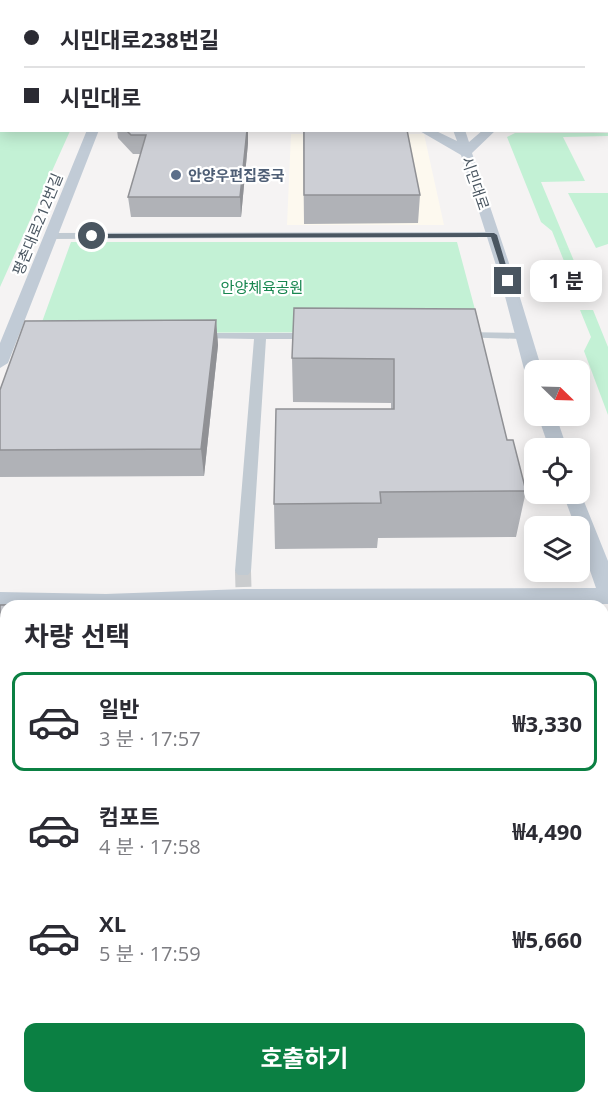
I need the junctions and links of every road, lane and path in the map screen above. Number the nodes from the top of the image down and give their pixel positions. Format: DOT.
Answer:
graph roads {
  1 [pos="92,132"];
  2 [pos="427,132"];
  3 [pos="460,132"];
  4 [pos="487,132"];
  5 [pos="466,153"];
  6 [pos="494,235"];
  7 [pos="50,236"];
  8 [pos="448,335"];
  9 [pos="180,336"];
  10 [pos="260,336"];
  11 [pos="319,336"];
  12 [pos="522,336"];
  13 [pos="530,360"];
  14 [pos="0,363"];
  15 [pos="577,504"];
  16 [pos="243,571"];
  17 [pos="608,590"];
  18 [pos="608,596"];
  19 [pos="185,600"];
  20 [pos="350,600"];
  21 [pos="430,600"];
  1 -- 7 [label="street, 평촌대로212번길"];
  2 -- 5 [label="street"];
  3 -- 5 [label="street, 시민대로"];
  4 -- 5 [label="street"];
  5 -- 6 [label="street, 시민대로"];
  6 -- 7 [label="street"];
  6 -- 12 [label="street, 시민대로"];
  7 -- 14 [label="street, 평촌대로212번길"];
  8 -- 12 [label="street"];
  9 -- 10 [label="street"];
  10 -- 11 [label="street"];
  10 -- 16 [label="street"];
  12 -- 13 [label="street, 시민대로"];
  15 -- 17 [label="street"];
  18 -- 21 [label="street"];
  19 -- 20 [label="street"];
}
